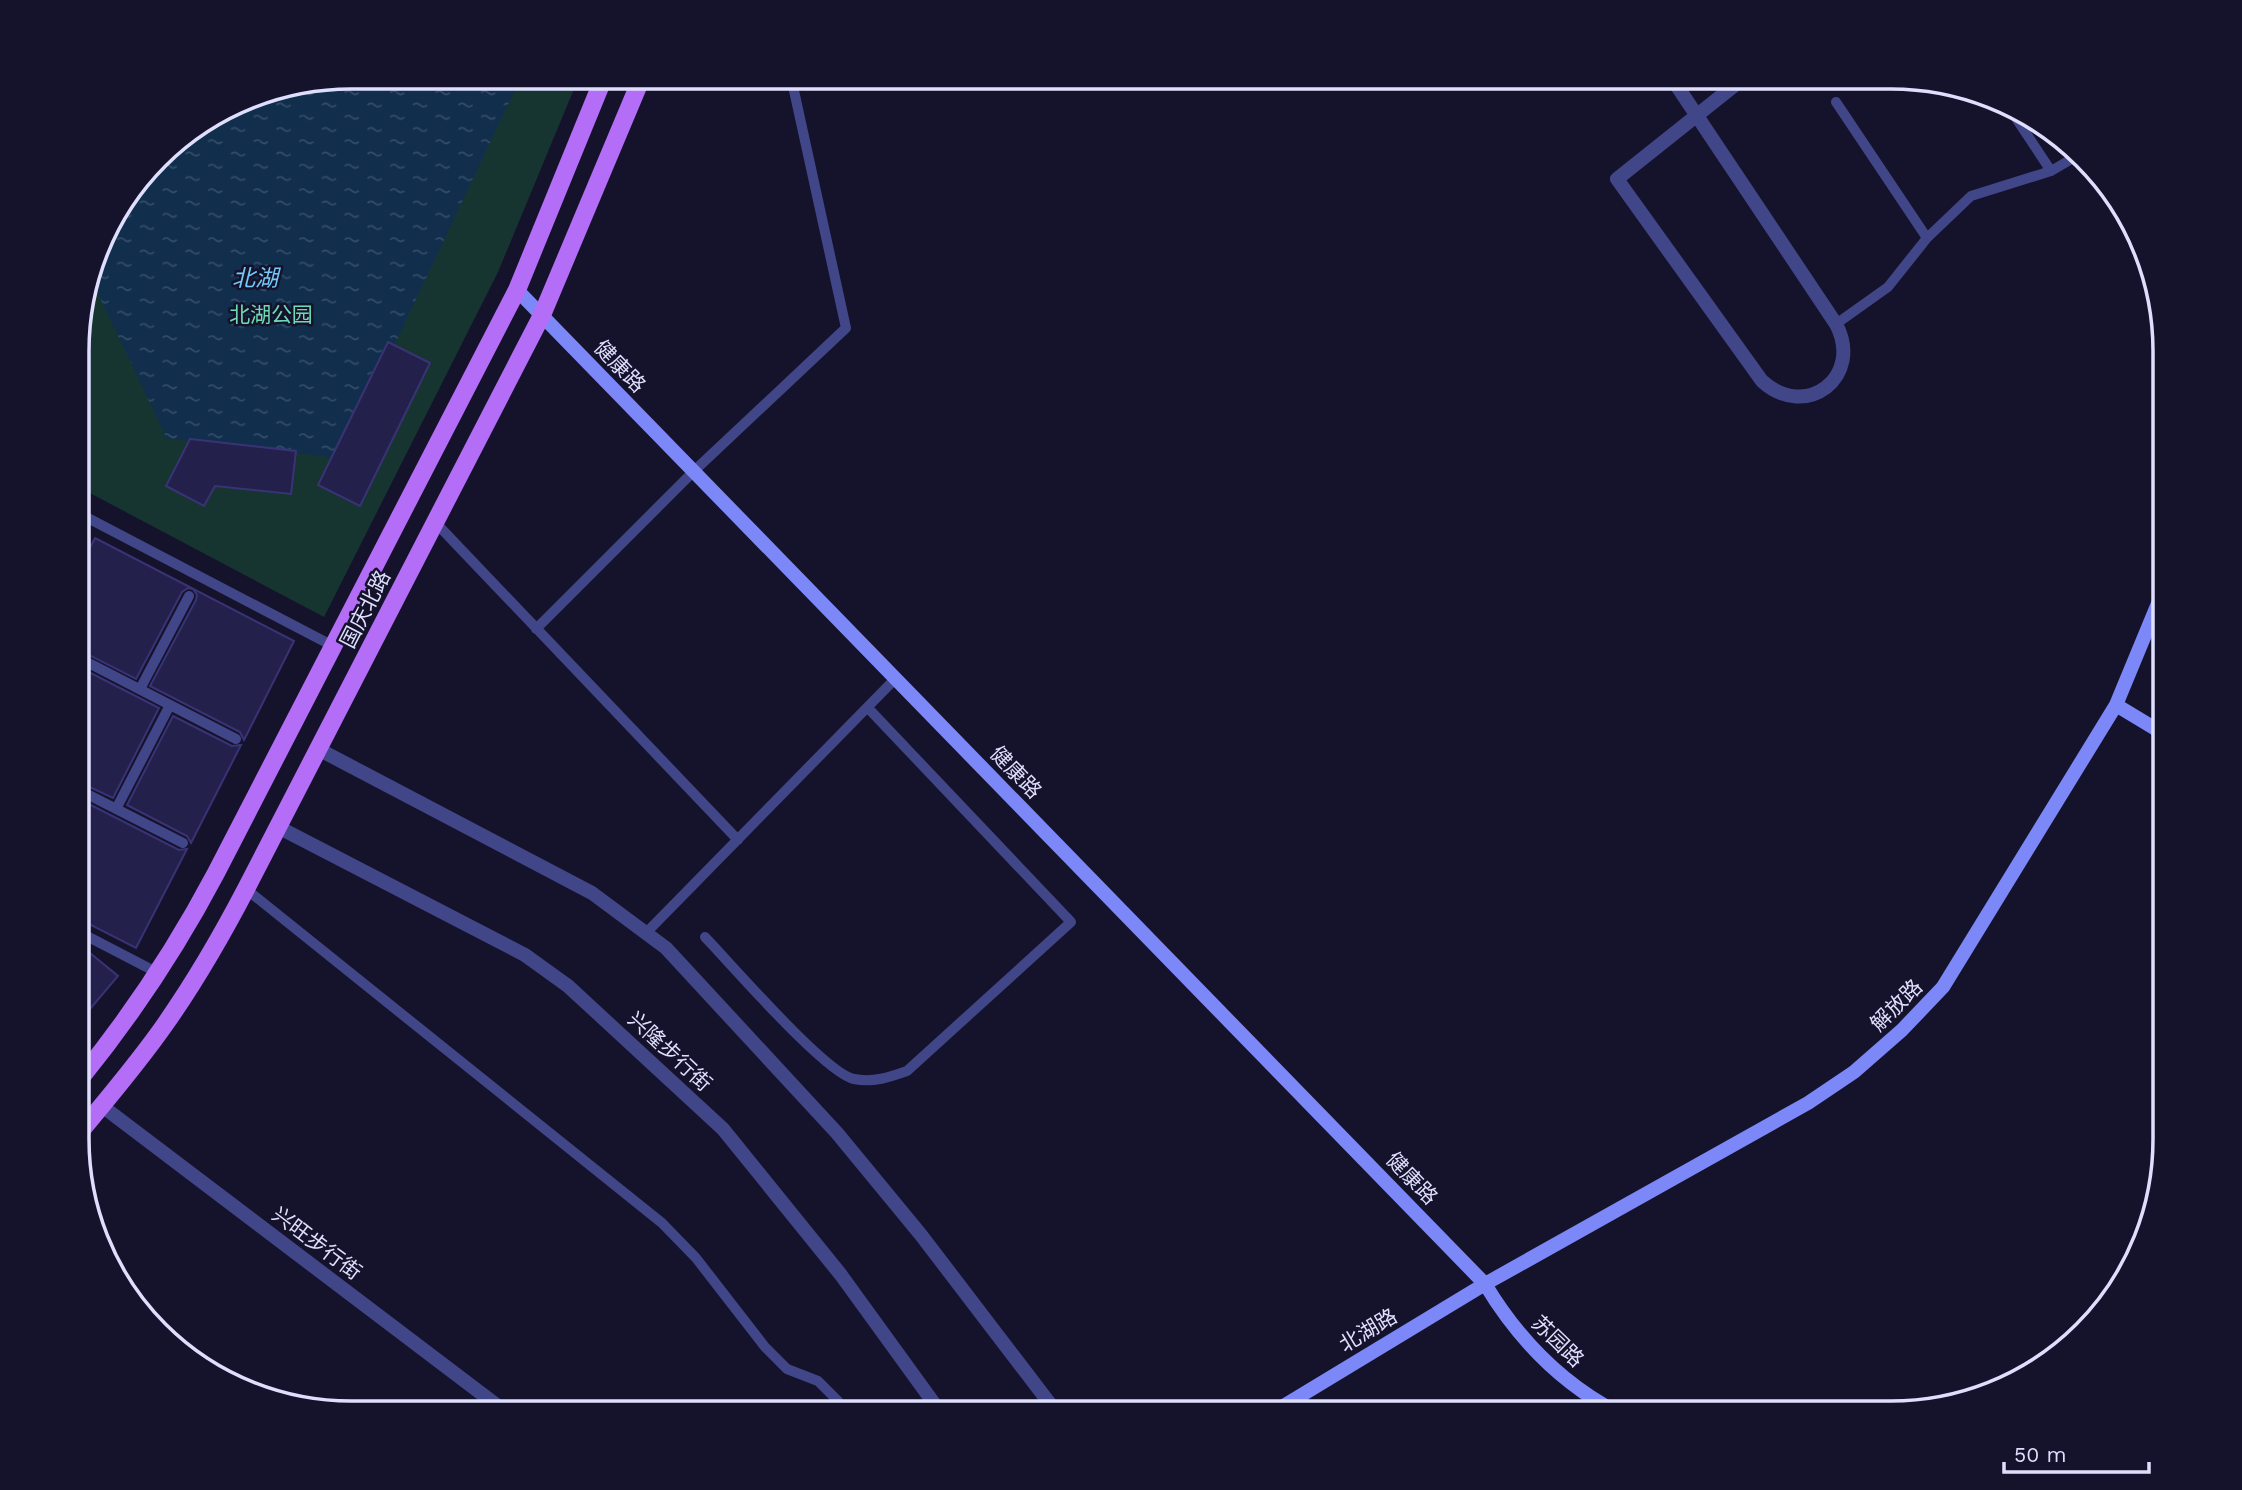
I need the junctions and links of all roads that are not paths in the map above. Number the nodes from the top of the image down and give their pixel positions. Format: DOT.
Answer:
graph roads {
  1 [pos="599,89"];
  2 [pos="637,89"];
  3 [pos="794,89"];
  4 [pos="1679,89"];
  5 [pos="1730,89"];
  6 [pos="1836,102"];
  7 [pos="1697,116"];
  8 [pos="2019,122"];
  9 [pos="2070,160"];
  10 [pos="2051,171"];
  11 [pos="1927,238"];
  12 [pos="517,290"];
  13 [pos="542,315"];
  14 [pos="1836,324"];
  15 [pos="694,471"];
  16 [pos="435,522"];
  17 [pos="89,523"];
  18 [pos="189,596"];
  19 [pos="2153,616"];
  20 [pos="536,629"];
  21 [pos="333,646"];
  22 [pos="89,663"];
  23 [pos="896,678"];
  24 [pos="140,689"];
  25 [pos="170,705"];
  26 [pos="2116,705"];
  27 [pos="868,708"];
  28 [pos="2153,727"];
  29 [pos="236,739"];
  30 [pos="318,749"];
  31 [pos="89,795"];
  32 [pos="116,809"];
  33 [pos="278,827"];
  34 [pos="737,840"];
  35 [pos="183,844"];
  36 [pos="246,889"];
  37 [pos="646,933"];
  38 [pos="89,937"];
  39 [pos="705,937"];
  40 [pos="158,974"];
  41 [pos="89,1068"];
  42 [pos="102,1106"];
  43 [pos="89,1121"];
  44 [pos="1485,1284"];
  45 [pos="491,1401"];
  46 [pos="838,1401"];
  47 [pos="932,1401"];
  48 [pos="1048,1401"];
  49 [pos="1292,1401"];
  50 [pos="1598,1401"];
  1 -- 12 [label="main road, 国庆北路"];
  2 -- 13 [label="main road, 国庆北路"];
  3 -- 15 [label="lane"];
  4 -- 7 [label="street"];
  5 -- 7 [label="street"];
  6 -- 11 [label="lane"];
  7 -- 14 [label="street"];
  7 -- 14 [label="street"];
  8 -- 10 [label="lane"];
  9 -- 10 [label="lane"];
  10 -- 11 [label="lane"];
  11 -- 14 [label="lane"];
  12 -- 13 [label="street, 健康路"];
  12 -- 21 [label="main road, 国庆北路"];
  13 -- 15 [label="street, 健康路"];
  13 -- 16 [label="main road, 国庆北路"];
  15 -- 20 [label="lane"];
  15 -- 23 [label="street, 健康路"];
  16 -- 20 [label="lane"];
  16 -- 30 [label="main road, 国庆北路"];
  17 -- 21 [label="lane"];
  18 -- 24 [label="lane"];
  19 -- 26 [label="street, 解放路"];
  20 -- 34 [label="lane"];
  21 -- 40 [label="main road, 国庆北路"];
  22 -- 24 [label="lane"];
  23 -- 27 [label="lane"];
  23 -- 44 [label="street, 健康路"];
  24 -- 25 [label="lane"];
  25 -- 29 [label="lane"];
  25 -- 32 [label="lane"];
  26 -- 28 [label="street"];
  26 -- 44 [label="street, 解放路"];
  27 -- 34 [label="lane"];
  27 -- 39 [label="lane"];
  30 -- 33 [label="main road, 国庆北路"];
  30 -- 37 [label="street"];
  31 -- 32 [label="lane"];
  32 -- 35 [label="lane"];
  33 -- 36 [label="main road, 国庆北路"];
  33 -- 47 [label="street, 兴隆步行街"];
  34 -- 37 [label="lane"];
  36 -- 42 [label="main road, 国庆北路"];
  36 -- 46 [label="lane"];
  37 -- 48 [label="street"];
  38 -- 40 [label="lane"];
  40 -- 41 [label="main road, 国庆北路"];
  42 -- 43 [label="main road, 国庆北路"];
  42 -- 45 [label="street, 兴旺步行街"];
  44 -- 49 [label="street, 北湖路"];
  44 -- 50 [label="street, 苏园路"];
}
